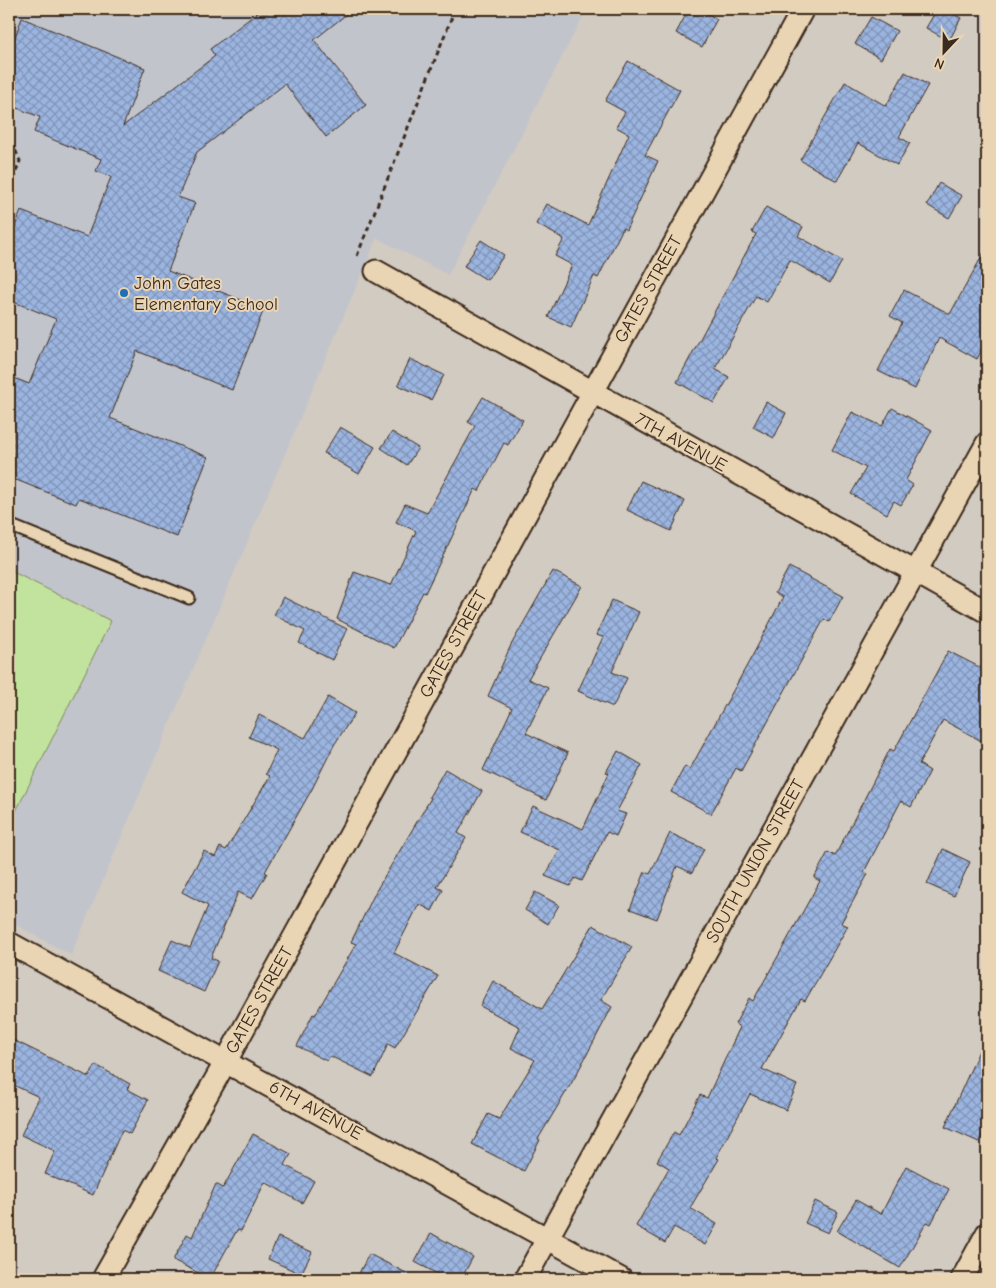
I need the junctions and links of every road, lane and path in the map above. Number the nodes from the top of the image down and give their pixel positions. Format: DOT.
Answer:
graph roads {
  1 [pos="454,9"];
  2 [pos="803,9"];
  3 [pos="9,145"];
  4 [pos="9,190"];
  5 [pos="355,261"];
  6 [pos="376,271"];
  7 [pos="592,391"];
  8 [pos="987,443"];
  9 [pos="9,525"];
  10 [pos="914,572"];
  11 [pos="189,598"];
  12 [pos="987,612"];
  13 [pos="9,943"];
  14 [pos="226,1060"];
  15 [pos="987,1233"];
  16 [pos="548,1238"];
  17 [pos="103,1279"];
  18 [pos="525,1279"];
  19 [pos="622,1279"];
  20 [pos="962,1279"];
  1 -- 5 [label="path"];
  2 -- 7 [label="street, GATES STREET"];
  3 -- 4 [label="path"];
  6 -- 7 [label="street, 7TH AVENUE"];
  7 -- 10 [label="street, 7TH AVENUE"];
  7 -- 14 [label="street, GATES STREET"];
  8 -- 10 [label="street, SOUTH UNION STREET"];
  9 -- 11 [label="lane"];
  10 -- 12 [label="street, 7TH AVENUE"];
  10 -- 16 [label="street, SOUTH UNION STREET"];
  13 -- 14 [label="street, 6TH AVENUE"];
  14 -- 16 [label="street, 6TH AVENUE"];
  14 -- 17 [label="street, GATES STREET"];
  15 -- 20 [label="street"];
  16 -- 18 [label="street, SOUTH UNION STREET"];
  16 -- 19 [label="street, 6TH AVENUE"];
}
